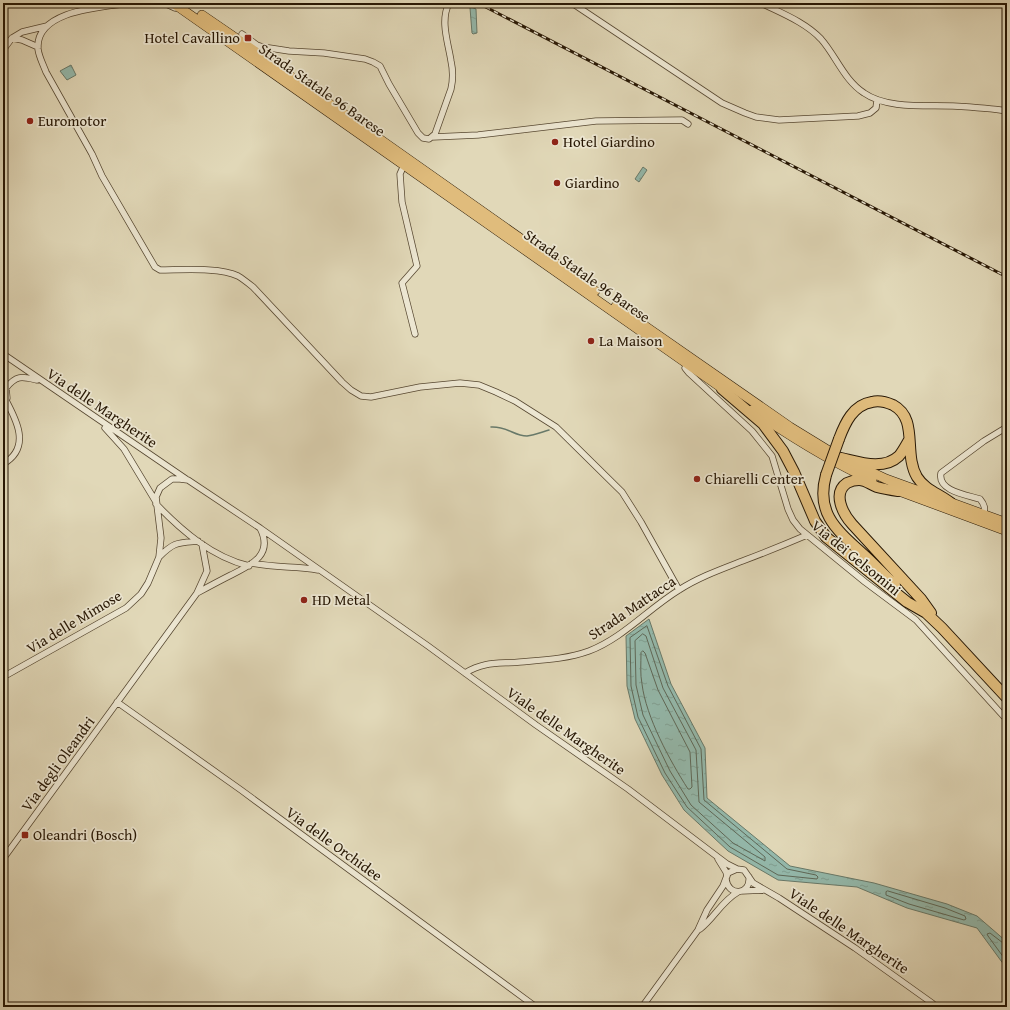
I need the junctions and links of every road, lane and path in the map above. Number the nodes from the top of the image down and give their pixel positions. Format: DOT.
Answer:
graph roads {
  1 [pos="132,3"];
  2 [pos="164,3"];
  3 [pos="173,3"];
  4 [pos="184,3"];
  5 [pos="449,3"];
  6 [pos="572,3"];
  7 [pos="761,3"];
  8 [pos="118,4"];
  9 [pos="47,26"];
  10 [pos="241,37"];
  11 [pos="12,38"];
  12 [pos="223,38"];
  13 [pos="250,41"];
  14 [pos="38,47"];
  15 [pos="3,50"];
  16 [pos="256,52"];
  17 [pos="877,100"];
  18 [pos="1007,111"];
  19 [pos="688,124"];
  20 [pos="433,137"];
  21 [pos="404,164"];
  22 [pos="415,334"];
  23 [pos="3,354"];
  24 [pos="688,364"];
  25 [pos="42,381"];
  26 [pos="722,388"];
  27 [pos="3,395"];
  28 [pos="9,406"];
  29 [pos="93,417"];
  30 [pos="1007,427"];
  31 [pos="909,440"];
  32 [pos="841,458"];
  33 [pos="3,464"];
  34 [pos="188,480"];
  35 [pos="898,491"];
  36 [pos="156,503"];
  37 [pos="951,503"];
  38 [pos="984,515"];
  39 [pos="1007,523"];
  40 [pos="260,528"];
  41 [pos="1007,531"];
  42 [pos="807,536"];
  43 [pos="200,543"];
  44 [pos="159,557"];
  45 [pos="251,564"];
  46 [pos="320,570"];
  47 [pos="679,590"];
  48 [pos="198,593"];
  49 [pos="381,613"];
  50 [pos="928,614"];
  51 [pos="942,628"];
  52 [pos="465,673"];
  53 [pos="3,677"];
  54 [pos="1007,698"];
  55 [pos="117,702"];
  56 [pos="1007,720"];
  57 [pos="714,853"];
  58 [pos="3,860"];
  59 [pos="737,868"];
  60 [pos="749,876"];
  61 [pos="727,878"];
  62 [pos="764,890"];
  63 [pos="740,891"];
  64 [pos="698,930"];
  65 [pos="536,1007"];
  66 [pos="642,1007"];
  67 [pos="936,1007"];
  1 -- 8 [label="street"];
  2 -- 12 [label="street"];
  3 -- 12 [label="main road, Strada Statale 96 Barese"];
  4 -- 10 [label="main road, Strada Statale 96 Barese"];
  5 -- 20 [label="street"];
  6 -- 17 [label="street"];
  7 -- 17 [label="street"];
  8 -- 9 [label="street"];
  9 -- 11 [label="street"];
  9 -- 14 [label="street"];
  10 -- 13 [label="main road"];
  10 -- 16 [label="main road, Strada Statale 96 Barese"];
  11 -- 14 [label="street"];
  11 -- 15 [label="street"];
  12 -- 21 [label="main road, Strada Statale 96 Barese"];
  13 -- 16 [label="main road"];
  13 -- 20 [label="street"];
  14 -- 47 [label="street"];
  16 -- 32 [label="main road, Strada Statale 96 Barese"];
  17 -- 18 [label="street"];
  19 -- 20 [label="street"];
  21 -- 22 [label="street"];
  21 -- 24 [label="main road, Strada Statale 96 Barese"];
  23 -- 25 [label="street, Via delle Margherite"];
  24 -- 26 [label="main road, Strada Statale 96 Barese"];
  24 -- 42 [label="street, Via dei Gelsomini"];
  25 -- 28 [label="street"];
  25 -- 29 [label="street, Via delle Margherite"];
  26 -- 35 [label="main road, Strada Statale 96 Barese"];
  26 -- 50 [label="highway"];
  27 -- 28 [label="street"];
  28 -- 33 [label="street"];
  29 -- 34 [label="street, Via delle Margherite"];
  29 -- 36 [label="street"];
  30 -- 38 [label="street"];
  31 -- 32 [label="highway"];
  31 -- 37 [label="highway"];
  31 -- 50 [label="highway, bridge"];
  32 -- 37 [label="main road, Strada Statale 96 Barese"];
  34 -- 36 [label="street"];
  34 -- 40 [label="street, Via delle Margherite"];
  35 -- 41 [label="main road, Strada Statale 96 Barese"];
  35 -- 51 [label="highway"];
  36 -- 43 [label="street"];
  36 -- 44 [label="street"];
  37 -- 38 [label="main road, Strada Statale 96 Barese"];
  38 -- 39 [label="main road, Strada Statale 96 Barese"];
  40 -- 45 [label="street"];
  40 -- 46 [label="street, Via delle Margherite"];
  42 -- 47 [label="street, Strada Mattacca"];
  42 -- 56 [label="street, Via dei Gelsomini"];
  43 -- 44 [label="street"];
  43 -- 45 [label="street"];
  43 -- 48 [label="street"];
  44 -- 53 [label="street, Via delle Mimose"];
  45 -- 46 [label="street"];
  45 -- 48 [label="street"];
  46 -- 49 [label="street, Via delle Margherite"];
  47 -- 52 [label="street, Strada Mattacca"];
  48 -- 55 [label="street, Via degli Oleandri"];
  49 -- 52 [label="street, Viale delle Margherite"];
  50 -- 51 [label="highway"];
  51 -- 54 [label="highway"];
  52 -- 57 [label="street, Viale delle Margherite"];
  55 -- 58 [label="street, Via degli Oleandri"];
  55 -- 65 [label="street, Via delle Orchidee"];
  57 -- 59 [label="street, Viale delle Margherite"];
  57 -- 61 [label="street"];
  59 -- 60 [label="street"];
  59 -- 61 [label="street"];
  60 -- 62 [label="street, Viale delle Margherite"];
  60 -- 63 [label="street"];
  61 -- 63 [label="street"];
  61 -- 64 [label="street"];
  62 -- 63 [label="street"];
  62 -- 67 [label="street, Viale delle Margherite"];
  63 -- 64 [label="street"];
  64 -- 66 [label="street"];
}
